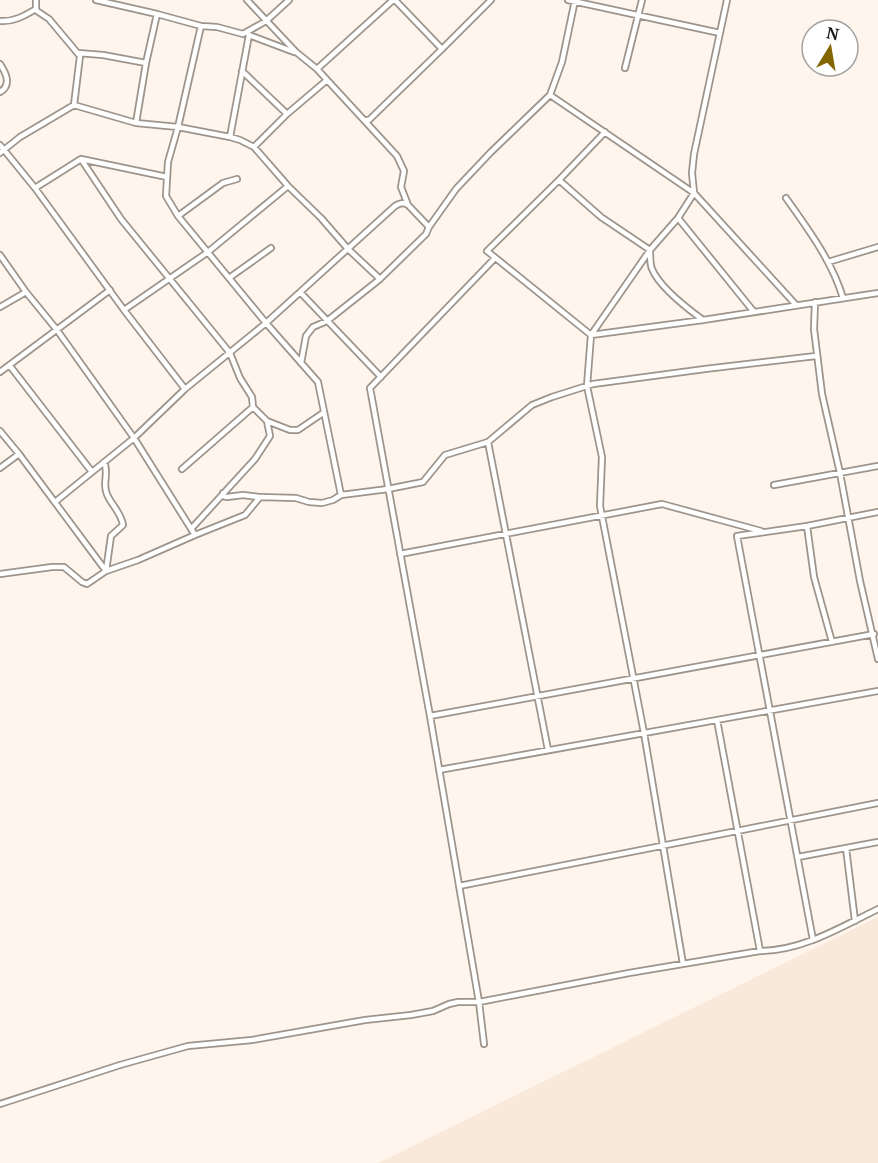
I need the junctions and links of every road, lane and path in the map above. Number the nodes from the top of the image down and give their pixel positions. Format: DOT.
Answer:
graph roads {
  1 [pos="36,0"];
  2 [pos="96,0"];
  3 [pos="247,0"];
  4 [pos="289,0"];
  5 [pos="394,0"];
  6 [pos="491,0"];
  7 [pos="568,0"];
  8 [pos="642,0"];
  9 [pos="727,0"];
  10 [pos="574,1"];
  11 [pos="36,9"];
  12 [pos="157,14"];
  13 [pos="639,16"];
  14 [pos="0,21"];
  15 [pos="266,21"];
  16 [pos="201,26"];
  17 [pos="720,33"];
  18 [pos="243,34"];
  19 [pos="249,35"];
  20 [pos="442,49"];
  21 [pos="296,52"];
  22 [pos="78,53"];
  23 [pos="146,63"];
  24 [pos="0,64"];
  25 [pos="625,68"];
  26 [pos="317,69"];
  27 [pos="242,71"];
  28 [pos="327,80"];
  29 [pos="0,92"];
  30 [pos="550,95"];
  31 [pos="74,105"];
  32 [pos="287,114"];
  33 [pos="366,120"];
  34 [pos="136,123"];
  35 [pos="178,127"];
  36 [pos="605,132"];
  37 [pos="230,137"];
  38 [pos="254,147"];
  39 [pos="1,150"];
  40 [pos="81,159"];
  41 [pos="167,177"];
  42 [pos="237,179"];
  43 [pos="560,180"];
  44 [pos="288,186"];
  45 [pos="35,188"];
  46 [pos="694,193"];
  47 [pos="786,198"];
  48 [pos="408,205"];
  49 [pos="178,216"];
  50 [pos="678,218"];
  51 [pos="429,227"];
  52 [pos="271,248"];
  53 [pos="878,248"];
  54 [pos="348,249"];
  55 [pos="650,250"];
  56 [pos="208,252"];
  57 [pos="0,255"];
  58 [pos="495,258"];
  59 [pos="828,262"];
  60 [pos="170,278"];
  61 [pos="229,278"];
  62 [pos="380,279"];
  63 [pos="110,290"];
  64 [pos="26,292"];
  65 [pos="300,292"];
  66 [pos="878,293"];
  67 [pos="843,298"];
  68 [pos="815,302"];
  69 [pos="796,306"];
  70 [pos="0,307"];
  71 [pos="124,310"];
  72 [pos="754,312"];
  73 [pos="703,320"];
  74 [pos="327,321"];
  75 [pos="266,323"];
  76 [pos="57,330"];
  77 [pos="591,335"];
  78 [pos="230,353"];
  79 [pos="816,356"];
  80 [pos="301,363"];
  81 [pos="9,366"];
  82 [pos="0,372"];
  83 [pos="381,377"];
  84 [pos="587,386"];
  85 [pos="186,389"];
  86 [pos="253,407"];
  87 [pos="323,413"];
  88 [pos="267,421"];
  89 [pos="0,431"];
  90 [pos="134,438"];
  91 [pos="488,442"];
  92 [pos="19,454"];
  93 [pos="104,462"];
  94 [pos="878,466"];
  95 [pos="0,468"];
  96 [pos="182,469"];
  97 [pos="92,472"];
  98 [pos="840,473"];
  99 [pos="774,485"];
  100 [pos="388,489"];
  101 [pos="223,493"];
  102 [pos="341,495"];
  103 [pos="260,497"];
  104 [pos="55,502"];
  105 [pos="878,512"];
  106 [pos="602,516"];
  107 [pos="849,518"];
  108 [pos="807,526"];
  109 [pos="191,529"];
  110 [pos="764,531"];
  111 [pos="506,534"];
  112 [pos="195,535"];
  113 [pos="400,554"];
  114 [pos="106,571"];
  115 [pos="0,574"];
  116 [pos="873,634"];
  117 [pos="832,642"];
  118 [pos="759,655"];
  119 [pos="878,659"];
  120 [pos="633,679"];
  121 [pos="878,691"];
  122 [pos="538,696"];
  123 [pos="770,710"];
  124 [pos="430,716"];
  125 [pos="717,720"];
  126 [pos="644,733"];
  127 [pos="548,750"];
  128 [pos="439,770"];
  129 [pos="878,803"];
  130 [pos="791,820"];
  131 [pos="738,831"];
  132 [pos="878,842"];
  133 [pos="663,846"];
  134 [pos="846,848"];
  135 [pos="798,857"];
  136 [pos="459,886"];
  137 [pos="878,909"];
  138 [pos="855,921"];
  139 [pos="813,940"];
  140 [pos="760,951"];
  141 [pos="683,964"];
  142 [pos="479,1002"];
  143 [pos="484,1044"];
  144 [pos="0,1104"];
  1 -- 11 [label="street"];
  2 -- 12 [label="street"];
  3 -- 15 [label="street"];
  4 -- 15 [label="street"];
  5 -- 20 [label="street"];
  5 -- 26 [label="street"];
  6 -- 20 [label="street"];
  7 -- 10 [label="street"];
  8 -- 13 [label="street"];
  9 -- 17 [label="street"];
  10 -- 13 [label="street"];
  10 -- 30 [label="street"];
  11 -- 14 [label="street"];
  11 -- 22 [label="street"];
  12 -- 16 [label="street"];
  12 -- 23 [label="street"];
  13 -- 17 [label="street"];
  13 -- 25 [label="street"];
  15 -- 18 [label="street"];
  15 -- 21 [label="street"];
  16 -- 18 [label="street"];
  16 -- 35 [label="street"];
  17 -- 46 [label="street"];
  18 -- 19 [label="street"];
  19 -- 21 [label="street"];
  19 -- 27 [label="street"];
  20 -- 33 [label="street"];
  21 -- 26 [label="street"];
  22 -- 23 [label="street"];
  22 -- 31 [label="street"];
  23 -- 34 [label="street"];
  24 -- 29 [label="street"];
  26 -- 28 [label="street"];
  27 -- 32 [label="street"];
  27 -- 37 [label="street"];
  28 -- 32 [label="street"];
  28 -- 33 [label="street"];
  30 -- 36 [label="street"];
  30 -- 51 [label="street"];
  31 -- 34 [label="street"];
  31 -- 39 [label="street"];
  32 -- 38 [label="street"];
  33 -- 48 [label="street"];
  34 -- 35 [label="street"];
  35 -- 37 [label="street"];
  35 -- 41 [label="street"];
  36 -- 43 [label="street"];
  36 -- 46 [label="street"];
  37 -- 38 [label="street"];
  38 -- 44 [label="street"];
  39 -- 45 [label="street"];
  40 -- 41 [label="street"];
  40 -- 45 [label="street"];
  40 -- 60 [label="street"];
  41 -- 49 [label="street"];
  42 -- 49 [label="street"];
  43 -- 55 [label="street"];
  43 -- 58 [label="street"];
  44 -- 54 [label="street"];
  44 -- 56 [label="street"];
  45 -- 63 [label="street"];
  46 -- 50 [label="street"];
  46 -- 69 [label="street"];
  47 -- 59 [label="street"];
  48 -- 51 [label="street"];
  48 -- 54 [label="street"];
  49 -- 56 [label="street"];
  50 -- 55 [label="street"];
  50 -- 72 [label="street"];
  51 -- 62 [label="street"];
  52 -- 61 [label="street"];
  53 -- 59 [label="street"];
  54 -- 62 [label="street"];
  54 -- 65 [label="street"];
  55 -- 73 [label="street"];
  55 -- 77 [label="street"];
  56 -- 60 [label="street"];
  56 -- 61 [label="street"];
  57 -- 64 [label="street"];
  58 -- 77 [label="street"];
  58 -- 83 [label="street"];
  59 -- 67 [label="street"];
  60 -- 71 [label="street"];
  60 -- 78 [label="street"];
  61 -- 75 [label="street"];
  62 -- 74 [label="street"];
  63 -- 71 [label="street"];
  63 -- 76 [label="street"];
  64 -- 70 [label="street"];
  64 -- 76 [label="street"];
  65 -- 74 [label="street"];
  65 -- 75 [label="street"];
  66 -- 67 [label="street"];
  67 -- 68 [label="street"];
  68 -- 69 [label="street"];
  68 -- 79 [label="street"];
  69 -- 72 [label="street"];
  71 -- 85 [label="street"];
  72 -- 73 [label="street"];
  73 -- 77 [label="street"];
  74 -- 80 [label="street"];
  74 -- 83 [label="street"];
  75 -- 78 [label="street"];
  75 -- 80 [label="street"];
  76 -- 81 [label="street"];
  76 -- 90 [label="street"];
  77 -- 84 [label="street"];
  78 -- 85 [label="street"];
  78 -- 86 [label="street"];
  79 -- 84 [label="street"];
  79 -- 98 [label="street"];
  80 -- 87 [label="street"];
  81 -- 82 [label="street"];
  81 -- 97 [label="street"];
  83 -- 100 [label="street"];
  84 -- 91 [label="street"];
  84 -- 106 [label="street"];
  85 -- 90 [label="street"];
  86 -- 88 [label="street"];
  86 -- 96 [label="street"];
  87 -- 88 [label="street"];
  87 -- 102 [label="street"];
  88 -- 101 [label="street"];
  89 -- 92 [label="street"];
  90 -- 93 [label="street"];
  90 -- 109 [label="street"];
  91 -- 100 [label="street"];
  91 -- 111 [label="street"];
  92 -- 95 [label="street"];
  92 -- 104 [label="street"];
  93 -- 97 [label="street"];
  93 -- 114 [label="street"];
  94 -- 98 [label="street"];
  97 -- 104 [label="street"];
  98 -- 99 [label="street"];
  98 -- 107 [label="street"];
  100 -- 102 [label="street"];
  100 -- 113 [label="street"];
  101 -- 103 [label="street"];
  101 -- 109 [label="street"];
  102 -- 103 [label="street"];
  103 -- 112 [label="street"];
  104 -- 114 [label="street"];
  105 -- 107 [label="street"];
  106 -- 110 [label="street"];
  106 -- 111 [label="street"];
  106 -- 120 [label="street"];
  107 -- 108 [label="street"];
  107 -- 116 [label="street"];
  108 -- 110 [label="street"];
  108 -- 117 [label="street"];
  109 -- 112 [label="street"];
  110 -- 118 [label="street"];
  111 -- 113 [label="street"];
  111 -- 122 [label="street"];
  112 -- 114 [label="street"];
  113 -- 124 [label="street"];
  114 -- 115 [label="street"];
  116 -- 117 [label="street"];
  116 -- 119 [label="street"];
  117 -- 118 [label="street"];
  118 -- 120 [label="street"];
  118 -- 123 [label="street"];
  120 -- 122 [label="street"];
  120 -- 126 [label="street"];
  121 -- 123 [label="street"];
  122 -- 124 [label="street"];
  122 -- 127 [label="street"];
  123 -- 125 [label="street"];
  123 -- 130 [label="street"];
  124 -- 128 [label="street"];
  125 -- 126 [label="street"];
  125 -- 131 [label="street"];
  126 -- 127 [label="street"];
  126 -- 133 [label="street"];
  127 -- 128 [label="street"];
  128 -- 136 [label="street"];
  129 -- 130 [label="street"];
  130 -- 131 [label="street"];
  130 -- 135 [label="street"];
  131 -- 133 [label="street"];
  131 -- 140 [label="street"];
  132 -- 134 [label="street"];
  133 -- 136 [label="street"];
  133 -- 141 [label="street"];
  134 -- 135 [label="street"];
  134 -- 138 [label="street"];
  135 -- 139 [label="street"];
  136 -- 142 [label="street"];
  137 -- 138 [label="street"];
  138 -- 139 [label="street"];
  139 -- 140 [label="street"];
  140 -- 141 [label="street"];
  141 -- 142 [label="street"];
  142 -- 143 [label="street"];
  142 -- 144 [label="street"];
}
